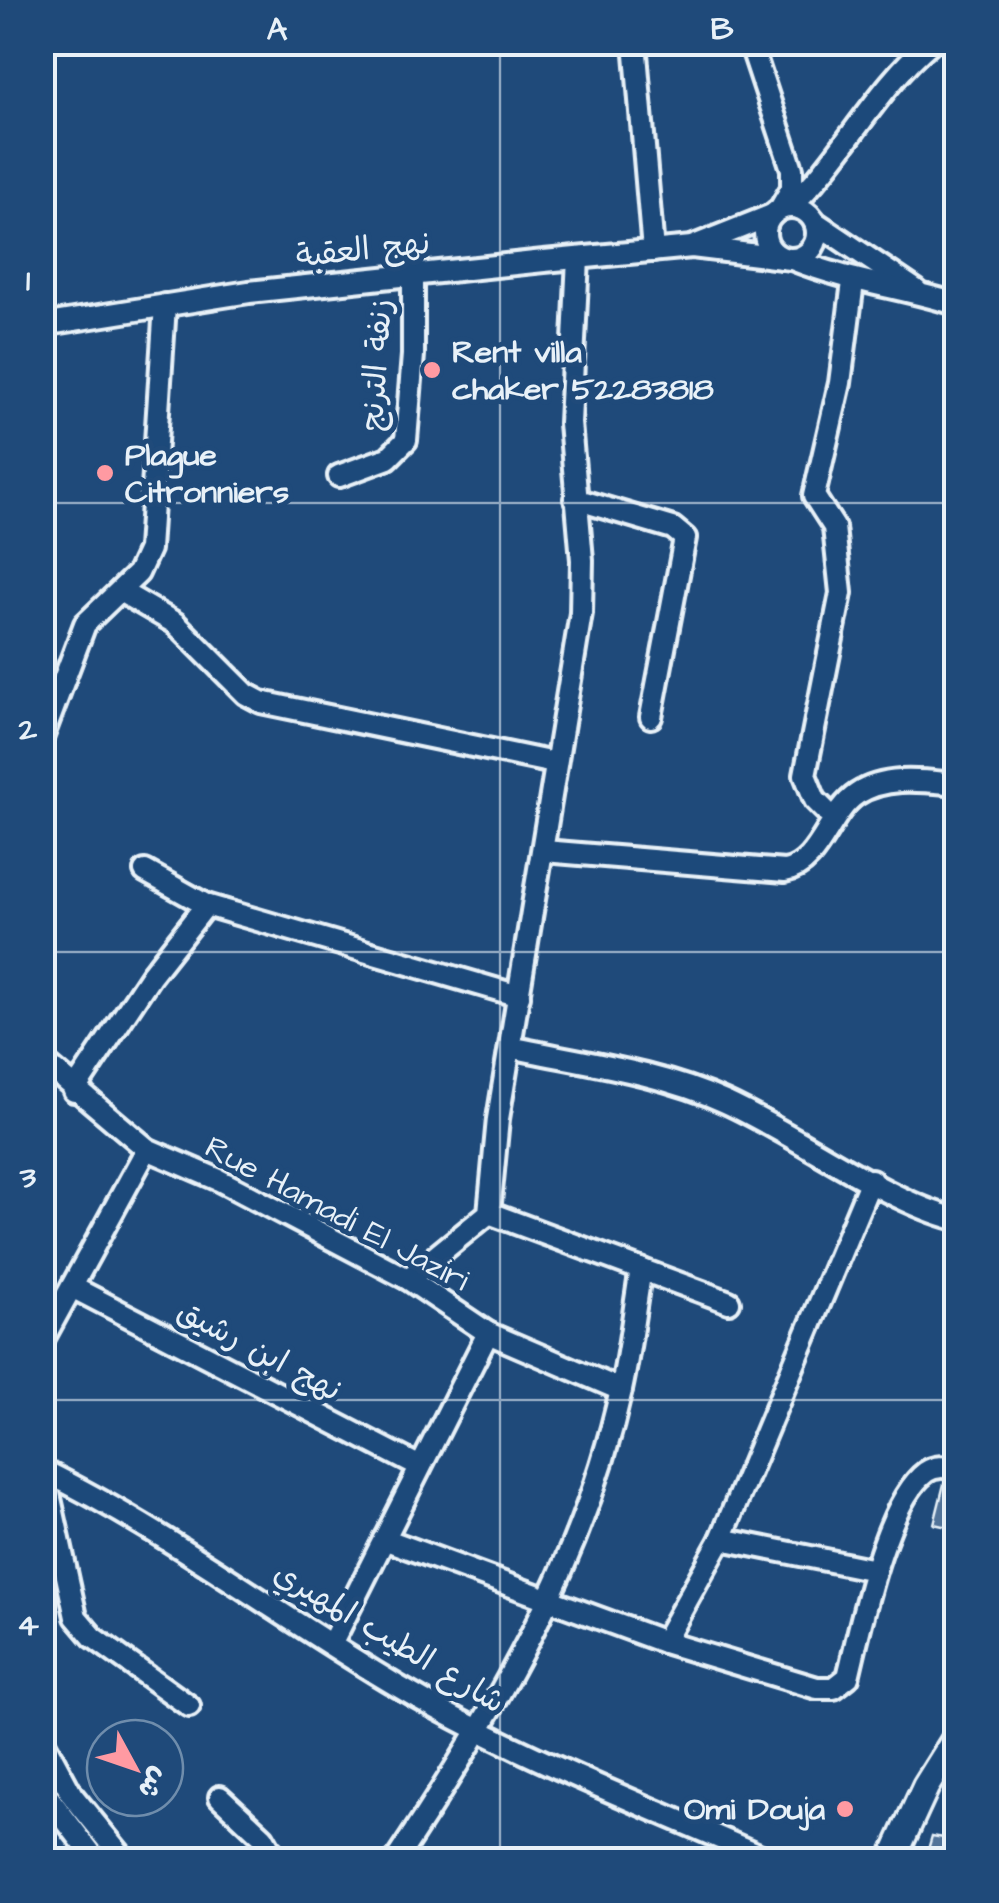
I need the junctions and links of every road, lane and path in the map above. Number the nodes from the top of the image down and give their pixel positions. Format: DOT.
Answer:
graph roads {
  1 [pos="635,42"];
  2 [pos="750,42"];
  3 [pos="931,42"];
  4 [pos="825,174"];
  5 [pos="781,210"];
  6 [pos="813,219"];
  7 [pos="692,247"];
  8 [pos="654,251"];
  9 [pos="578,258"];
  10 [pos="786,258"];
  11 [pos="412,276"];
  12 [pos="853,282"];
  13 [pos="917,292"];
  14 [pos="956,304"];
  15 [pos="165,306"];
  16 [pos="42,325"];
  17 [pos="338,476"];
  18 [pos="575,499"];
  19 [pos="120,591"];
  20 [pos="651,717"];
  21 [pos="44,729"];
  22 [pos="554,764"];
  23 [pos="956,784"];
  24 [pos="832,817"];
  25 [pos="544,850"];
  26 [pos="145,871"];
  27 [pos="206,905"];
  28 [pos="519,996"];
  29 [pos="510,1047"];
  30 [pos="42,1060"];
  31 [pos="74,1090"];
  32 [pos="147,1149"];
  33 [pos="872,1180"];
  34 [pos="490,1213"];
  35 [pos="956,1220"];
  36 [pos="641,1269"];
  37 [pos="408,1279"];
  38 [pos="72,1287"];
  39 [pos="729,1302"];
  40 [pos="488,1333"];
  41 [pos="42,1341"];
  42 [pos="621,1390"];
  43 [pos="420,1467"];
  44 [pos="956,1469"];
  45 [pos="43,1470"];
  46 [pos="384,1539"];
  47 [pos="721,1540"];
  48 [pos="875,1570"];
  49 [pos="551,1598"];
  50 [pos="664,1642"];
  51 [pos="332,1643"];
  52 [pos="189,1706"];
  53 [pos="482,1731"];
  54 [pos="956,1738"];
  55 [pos="42,1739"];
  56 [pos="42,1761"];
  57 [pos="51,1786"];
  58 [pos="220,1797"];
  59 [pos="96,1860"];
  60 [pos="112,1860"];
  61 [pos="125,1860"];
  62 [pos="276,1860"];
  63 [pos="396,1860"];
  64 [pos="770,1860"];
  65 [pos="892,1860"];
  1 -- 8 [label="street"];
  2 -- 5 [label="street"];
  3 -- 4 [label="street"];
  4 -- 5 [label="street"];
  4 -- 6 [label="street"];
  5 -- 6 [label="street"];
  5 -- 7 [label="street"];
  5 -- 10 [label="street"];
  6 -- 10 [label="street"];
  6 -- 13 [label="street"];
  7 -- 8 [label="street, نهج العقبة"];
  7 -- 10 [label="street"];
  8 -- 9 [label="street, نهج العقبة"];
  9 -- 11 [label="street, نهج العقبة"];
  9 -- 18 [label="street"];
  10 -- 12 [label="street"];
  11 -- 15 [label="street, نهج العقبة"];
  11 -- 17 [label="street, زنفة الترنج"];
  12 -- 13 [label="street"];
  12 -- 24 [label="street"];
  13 -- 14 [label="street"];
  15 -- 16 [label="street, نهج العقبة"];
  15 -- 19 [label="street"];
  18 -- 20 [label="street"];
  18 -- 22 [label="street"];
  19 -- 21 [label="street"];
  19 -- 22 [label="street"];
  22 -- 25 [label="street"];
  23 -- 24 [label="street"];
  24 -- 25 [label="street"];
  25 -- 28 [label="street"];
  26 -- 27 [label="street"];
  27 -- 28 [label="street"];
  27 -- 31 [label="street"];
  28 -- 29 [label="street"];
  29 -- 33 [label="street"];
  29 -- 34 [label="street"];
  30 -- 31 [label="street, Rue Hamadi El Jaziri"];
  31 -- 32 [label="street, Rue Hamadi El Jaziri"];
  32 -- 37 [label="street, Rue Hamadi El Jaziri"];
  32 -- 38 [label="street"];
  33 -- 35 [label="street"];
  33 -- 47 [label="street"];
  34 -- 36 [label="street"];
  34 -- 37 [label="street"];
  36 -- 39 [label="street"];
  36 -- 42 [label="street"];
  37 -- 40 [label="street, Rue Hamadi El Jaziri"];
  38 -- 41 [label="street"];
  38 -- 43 [label="street, نهج ابن رشيق"];
  40 -- 42 [label="street, Rue Hamadi El Jaziri"];
  40 -- 43 [label="street"];
  42 -- 49 [label="street"];
  43 -- 46 [label="street"];
  44 -- 48 [label="street"];
  45 -- 51 [label="street, شارع الطيب المهيري"];
  45 -- 52 [label="street"];
  46 -- 49 [label="street"];
  46 -- 51 [label="street"];
  47 -- 48 [label="street"];
  47 -- 50 [label="street"];
  48 -- 50 [label="street"];
  49 -- 50 [label="street"];
  49 -- 53 [label="street"];
  51 -- 53 [label="street, شارع الطيب المهيري"];
  53 -- 63 [label="street"];
  53 -- 64 [label="street, شارع الطيب المهيري"];
  54 -- 65 [label="main road"];
  55 -- 57 [label="street"];
  56 -- 57 [label="street"];
  57 -- 59 [label="street"];
  57 -- 60 [label="street"];
  57 -- 61 [label="street"];
  58 -- 62 [label="street"];
}
